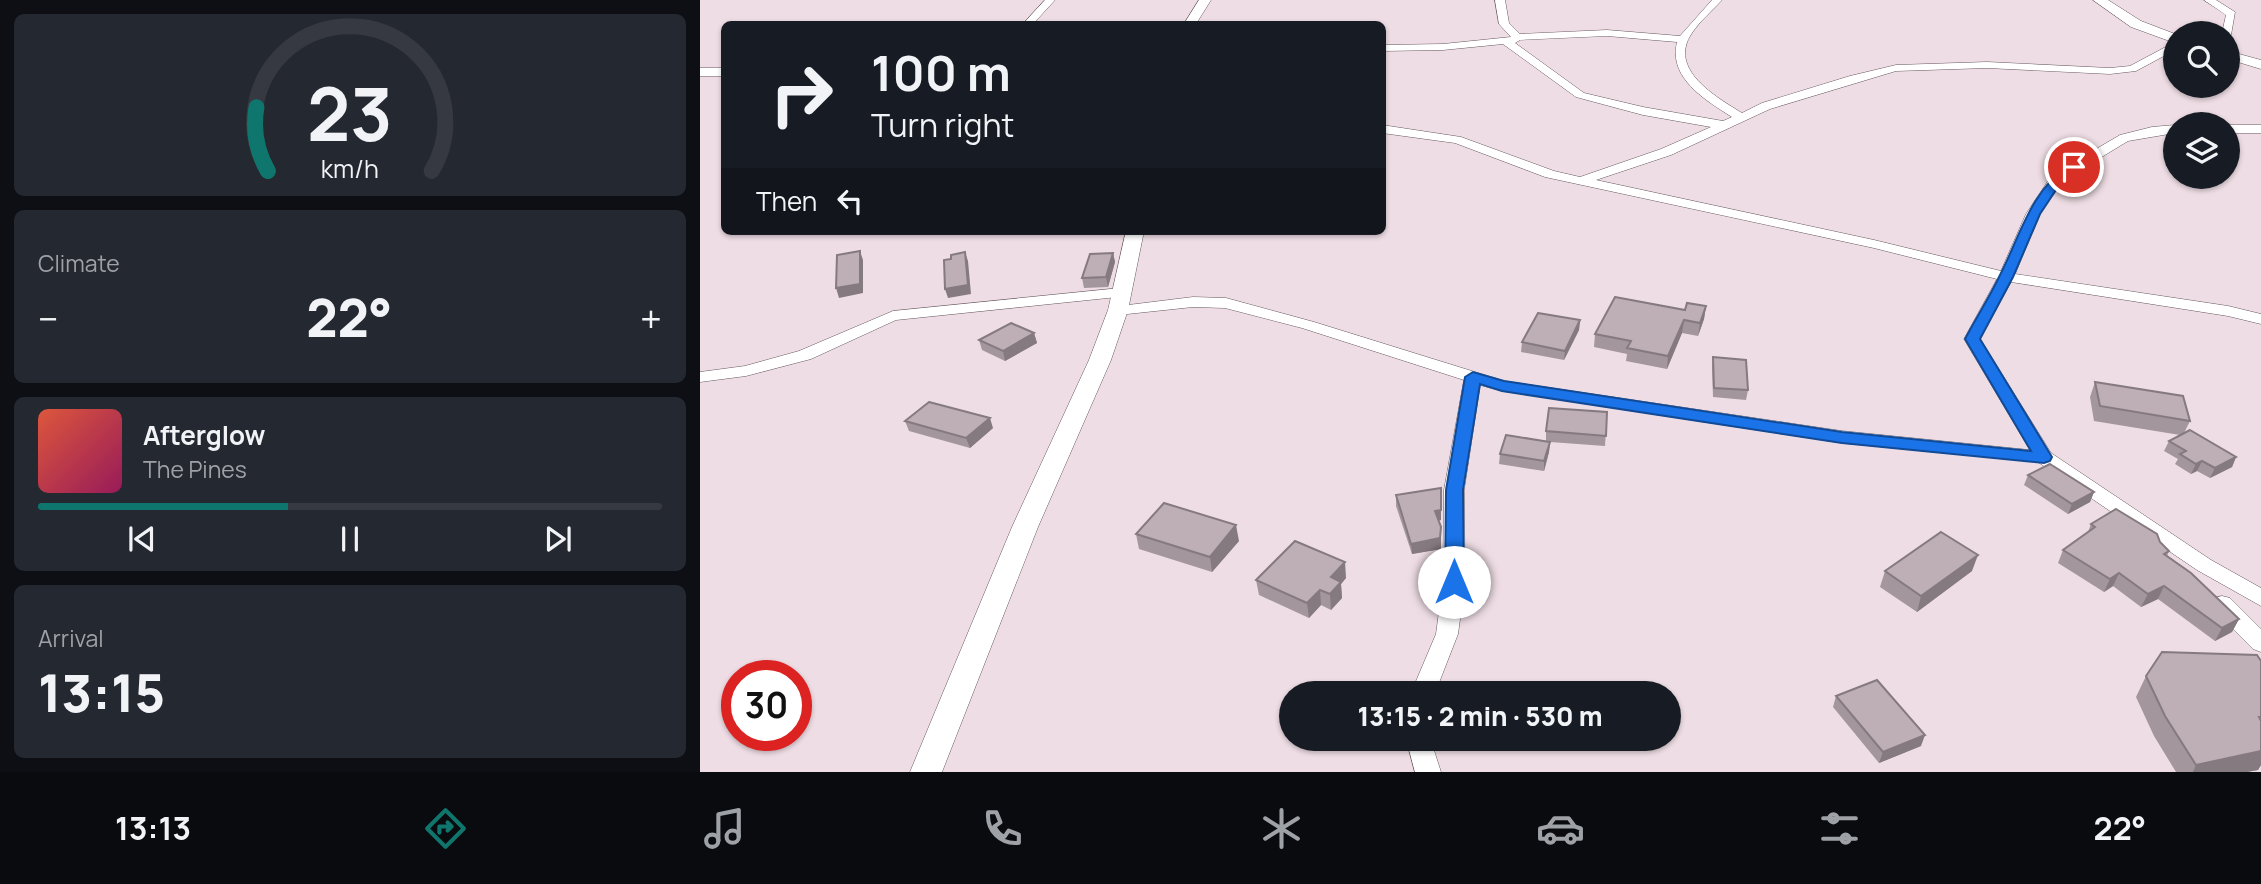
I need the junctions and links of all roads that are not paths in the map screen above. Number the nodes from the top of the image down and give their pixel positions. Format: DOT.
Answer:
graph roads {
  1 [pos="1050,0"];
  2 [pos="1205,0"];
  3 [pos="1500,0"];
  4 [pos="1717,0"];
  5 [pos="2099,0"];
  6 [pos="2208,0"];
  7 [pos="1031,21"];
  8 [pos="1192,21"];
  9 [pos="2229,21"];
  10 [pos="2163,34"];
  11 [pos="1512,39"];
  12 [pos="1682,39"];
  13 [pos="1386,48"];
  14 [pos="2163,53"];
  15 [pos="2240,59"];
  16 [pos="2261,65"];
  17 [pos="700,72"];
  18 [pos="721,72"];
  19 [pos="1740,117"];
  20 [pos="1723,125"];
  21 [pos="2240,129"];
  22 [pos="2261,129"];
  23 [pos="1386,130"];
  24 [pos="2163,130"];
  25 [pos="1582,181"];
  26 [pos="1134,235"];
  27 [pos="2006,277"];
  28 [pos="1120,301"];
  29 [pos="2261,319"];
  30 [pos="700,377"];
  31 [pos="1473,377"];
  32 [pos="2044,457"];
  33 [pos="2261,598"];
  34 [pos="2261,643"];
  35 [pos="1428,681"];
  36 [pos="1422,751"];
  37 [pos="926,772"];
  38 [pos="1429,772"];
  1 -- 7 [label="street"];
  2 -- 8 [label="street"];
  3 -- 11 [label="street"];
  4 -- 12 [label="street"];
  5 -- 10 [label="street"];
  6 -- 9 [label="street"];
  11 -- 12 [label="street"];
  11 -- 13 [label="street"];
  11 -- 20 [label="street"];
  12 -- 19 [label="street"];
  14 -- 19 [label="street"];
  15 -- 16 [label="street"];
  17 -- 18 [label="street"];
  19 -- 20 [label="street"];
  20 -- 25 [label="street"];
  21 -- 22 [label="street"];
  23 -- 25 [label="street"];
  24 -- 27 [label="street"];
  25 -- 27 [label="street"];
  26 -- 28 [label="street"];
  27 -- 29 [label="street"];
  27 -- 32 [label="street"];
  28 -- 30 [label="street"];
  28 -- 31 [label="street"];
  28 -- 37 [label="street"];
  31 -- 32 [label="street"];
  31 -- 35 [label="street"];
  32 -- 33 [label="street"];
  32 -- 34 [label="street"];
  36 -- 38 [label="street"];
}
